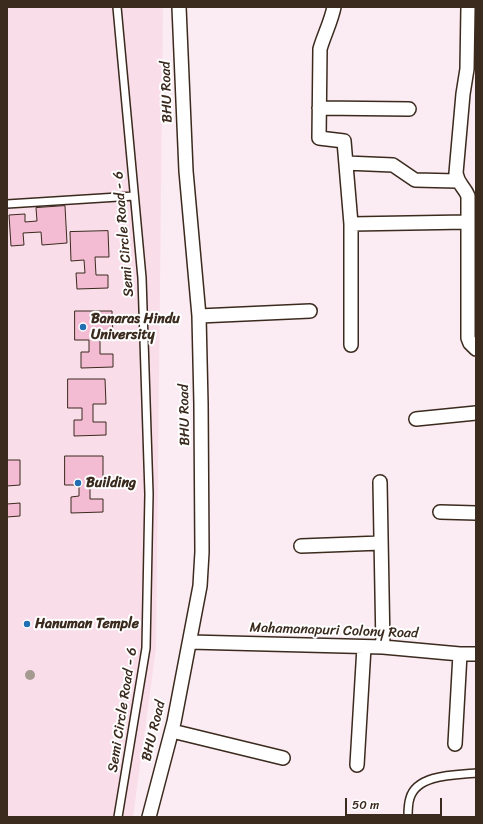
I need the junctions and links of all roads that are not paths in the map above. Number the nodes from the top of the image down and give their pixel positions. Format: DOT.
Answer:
graph roads {
  1 [pos="117,7"];
  2 [pos="179,7"];
  3 [pos="334,7"];
  4 [pos="468,7"];
  5 [pos="319,108"];
  6 [pos="409,109"];
  7 [pos="346,163"];
  8 [pos="457,181"];
  9 [pos="134,196"];
  10 [pos="7,204"];
  11 [pos="467,222"];
  12 [pos="351,224"];
  13 [pos="310,311"];
  14 [pos="199,316"];
  15 [pos="351,345"];
  16 [pos="476,349"];
  17 [pos="476,413"];
  18 [pos="416,419"];
  19 [pos="380,482"];
  20 [pos="440,512"];
  21 [pos="476,512"];
  22 [pos="381,543"];
  23 [pos="301,546"];
  24 [pos="190,642"];
  25 [pos="364,647"];
  26 [pos="383,647"];
  27 [pos="460,654"];
  28 [pos="476,654"];
  29 [pos="172,731"];
  30 [pos="455,744"];
  31 [pos="283,758"];
  32 [pos="357,765"];
  33 [pos="476,773"];
  34 [pos="118,817"];
  35 [pos="149,817"];
  36 [pos="408,817"];
  1 -- 9 [label="lane, Semi Circle Road - 6"];
  2 -- 14 [label="street, BHU Road"];
  3 -- 5 [label="street"];
  4 -- 8 [label="street"];
  5 -- 6 [label="street"];
  5 -- 7 [label="street"];
  7 -- 8 [label="street"];
  7 -- 12 [label="street"];
  8 -- 11 [label="street"];
  9 -- 10 [label="lane"];
  9 -- 34 [label="lane, Semi Circle Road - 6"];
  11 -- 12 [label="street"];
  11 -- 16 [label="street"];
  12 -- 15 [label="street"];
  13 -- 14 [label="street"];
  14 -- 24 [label="street, BHU Road"];
  17 -- 18 [label="street"];
  19 -- 22 [label="street"];
  20 -- 21 [label="street"];
  22 -- 23 [label="street"];
  22 -- 26 [label="street"];
  24 -- 25 [label="street, Mahamanapuri Colony Road"];
  24 -- 29 [label="street, BHU Road"];
  25 -- 26 [label="street, Mahamanapuri Colony Road"];
  25 -- 32 [label="street"];
  26 -- 27 [label="street, Mahamanapuri Colony Road"];
  27 -- 28 [label="street, Mahamanapuri Colony Road"];
  27 -- 30 [label="street"];
  29 -- 31 [label="street"];
  29 -- 35 [label="street, BHU Road"];
  33 -- 36 [label="lane"];
}
